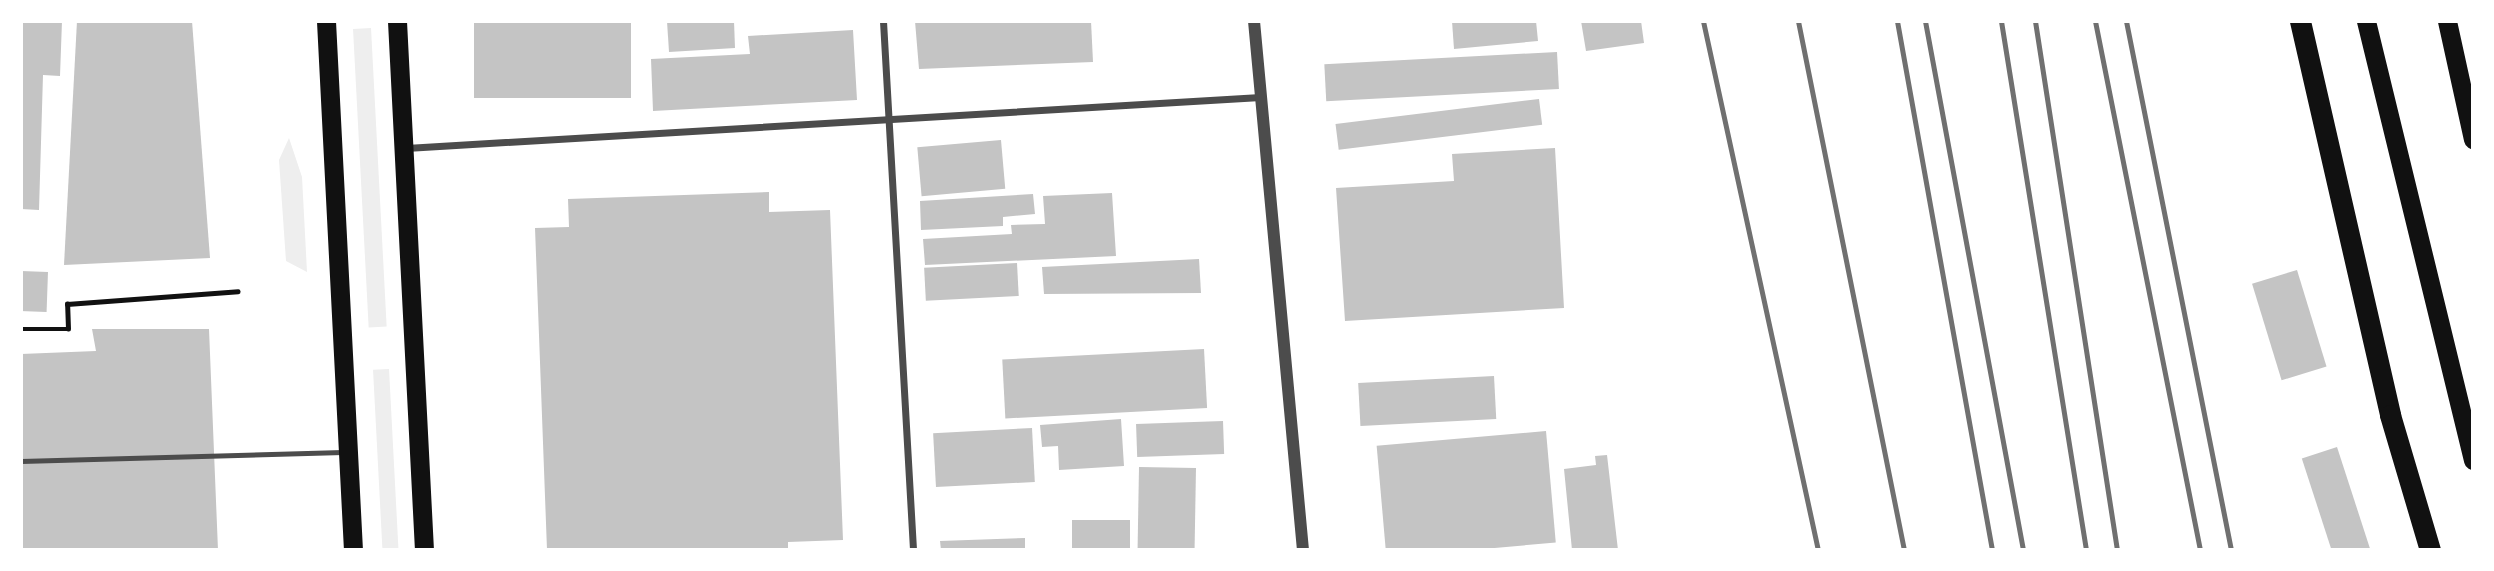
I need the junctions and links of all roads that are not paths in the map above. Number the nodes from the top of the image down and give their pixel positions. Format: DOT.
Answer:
graph roads {
  1 [pos="327,21"];
  2 [pos="397,21"];
  3 [pos="883,21"];
  4 [pos="1254,21"];
  5 [pos="2300,21"];
  6 [pos="2367,21"];
  7 [pos="2447,21"];
  8 [pos="1260,97"];
  9 [pos="891,124"];
  10 [pos="2473,139"];
  11 [pos="406,148"];
  12 [pos="349,452"];
  13 [pos="2473,460"];
  14 [pos="21,461"];
  15 [pos="353,550"];
  16 [pos="424,550"];
  17 [pos="913,550"];
  18 [pos="1303,550"];
  19 [pos="2430,550"];
  1 -- 12 [label="highway"];
  2 -- 11 [label="highway"];
  3 -- 9 [label="street"];
  4 -- 8 [label="street"];
  5 -- 19 [label="highway"];
  6 -- 13 [label="highway"];
  7 -- 10 [label="highway"];
  8 -- 9 [label="street"];
  8 -- 18 [label="street"];
  9 -- 11 [label="street"];
  9 -- 17 [label="street"];
  11 -- 16 [label="highway"];
  12 -- 14 [label="lane"];
  12 -- 15 [label="highway"];
}
